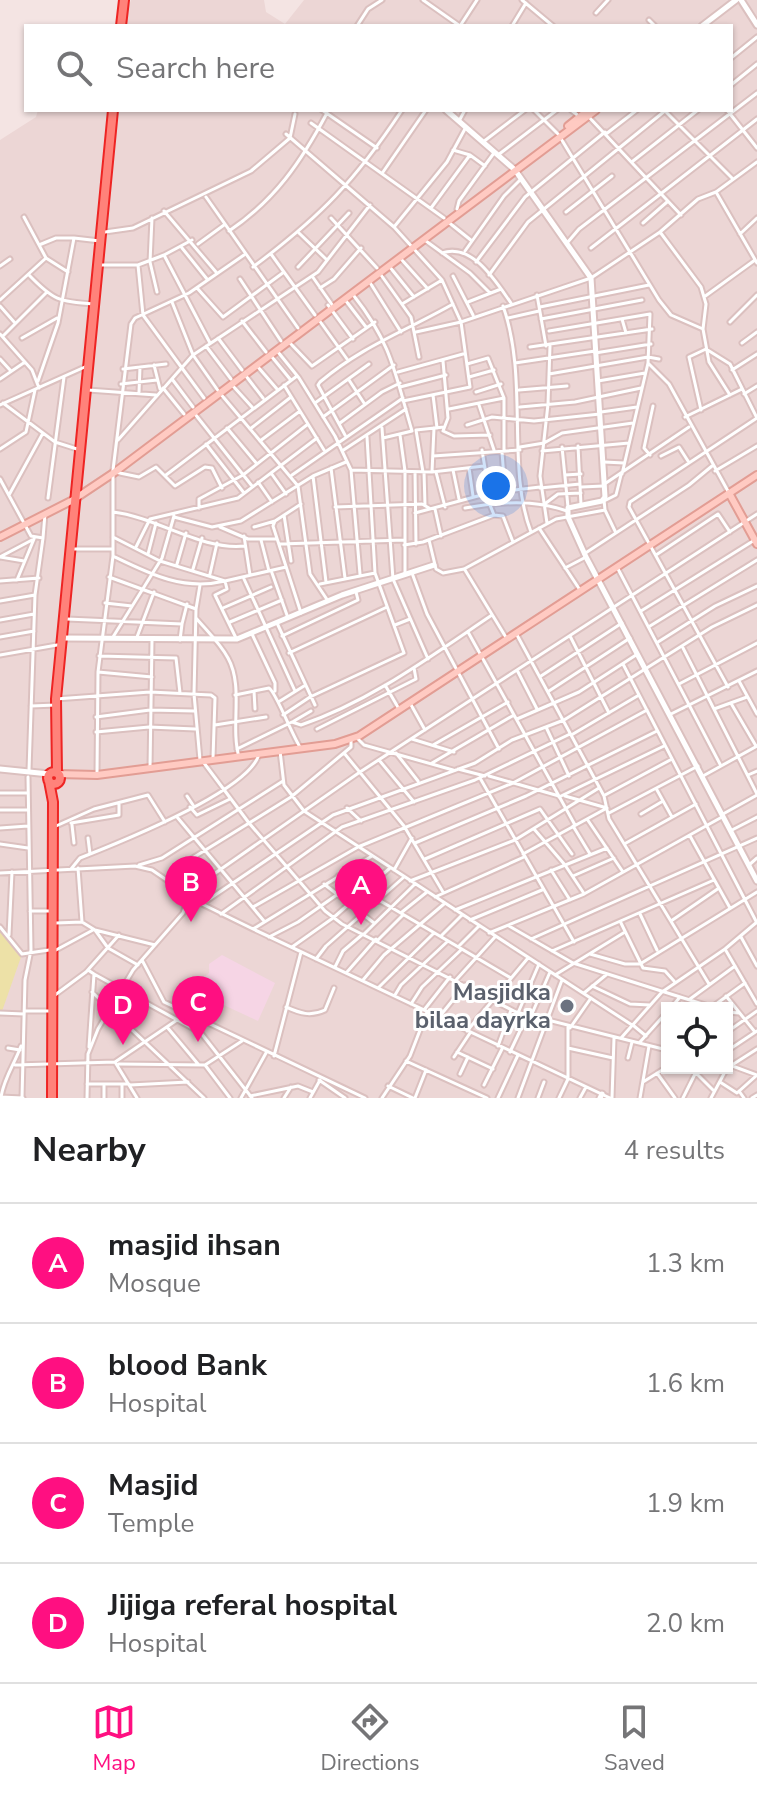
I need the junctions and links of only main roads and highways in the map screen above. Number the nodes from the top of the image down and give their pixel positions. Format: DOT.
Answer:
graph roads {
  1 [pos="124,0"];
  2 [pos="121,24"];
  3 [pos="113,112"];
  4 [pos="588,113"];
  5 [pos="559,135"];
  6 [pos="514,169"];
  7 [pos="446,220"];
  8 [pos="411,246"];
  9 [pos="378,270"];
  10 [pos="331,306"];
  11 [pos="316,317"];
  12 [pos="284,341"];
  13 [pos="270,352"];
  14 [pos="243,372"];
  15 [pos="218,390"];
  16 [pos="193,409"];
  17 [pos="114,472"];
  18 [pos="757,476"];
  19 [pos="729,494"];
  20 [pos="73,498"];
  21 [pos="24,521"];
  22 [pos="71,530"];
  23 [pos="0,534"];
  24 [pos="756,542"];
  25 [pos="599,580"];
  26 [pos="59,642"];
  27 [pos="483,656"];
  28 [pos="410,704"];
  29 [pos="354,740"];
  30 [pos="280,753"];
  31 [pos="202,762"];
  32 [pos="54,777"];
  33 [pos="54,870"];
  34 [pos="54,949"];
  35 [pos="54,995"];
  36 [pos="54,1064"];
  37 [pos="54,1098"];
  1 -- 2 [label="highway"];
  3 -- 20 [label="highway"];
  4 -- 5 [label="main road"];
  4 -- 5 [label="main road"];
  5 -- 6 [label="main road"];
  6 -- 7 [label="main road"];
  6 -- 7 [label="main road"];
  7 -- 8 [label="main road"];
  7 -- 8 [label="main road"];
  8 -- 9 [label="main road"];
  8 -- 9 [label="main road"];
  9 -- 10 [label="main road"];
  9 -- 10 [label="main road"];
  10 -- 11 [label="main road"];
  11 -- 12 [label="main road"];
  11 -- 12 [label="main road"];
  12 -- 13 [label="main road"];
  13 -- 14 [label="main road"];
  13 -- 14 [label="main road"];
  14 -- 15 [label="main road"];
  15 -- 16 [label="main road"];
  15 -- 16 [label="main road"];
  16 -- 17 [label="main road"];
  16 -- 17 [label="main road"];
  17 -- 20 [label="main road"];
  18 -- 19 [label="main road"];
  19 -- 24 [label="main road"];
  19 -- 25 [label="main road"];
  20 -- 21 [label="main road"];
  20 -- 21 [label="main road"];
  20 -- 22 [label="highway"];
  21 -- 23 [label="main road"];
  22 -- 26 [label="highway"];
  22 -- 26 [label="highway"];
  25 -- 27 [label="main road"];
  25 -- 27 [label="main road"];
  26 -- 32 [label="highway"];
  27 -- 28 [label="main road"];
  28 -- 29 [label="main road"];
  28 -- 29 [label="main road"];
  29 -- 30 [label="main road"];
  29 -- 30 [label="main road"];
  30 -- 31 [label="main road"];
  30 -- 31 [label="main road"];
  31 -- 32 [label="main road"];
  32 -- 33 [label="highway"];
  32 -- 33 [label="highway"];
  33 -- 34 [label="highway"];
  33 -- 34 [label="highway"];
  34 -- 35 [label="highway"];
  35 -- 36 [label="highway"];
  35 -- 36 [label="highway"];
  36 -- 37 [label="highway"];
}
